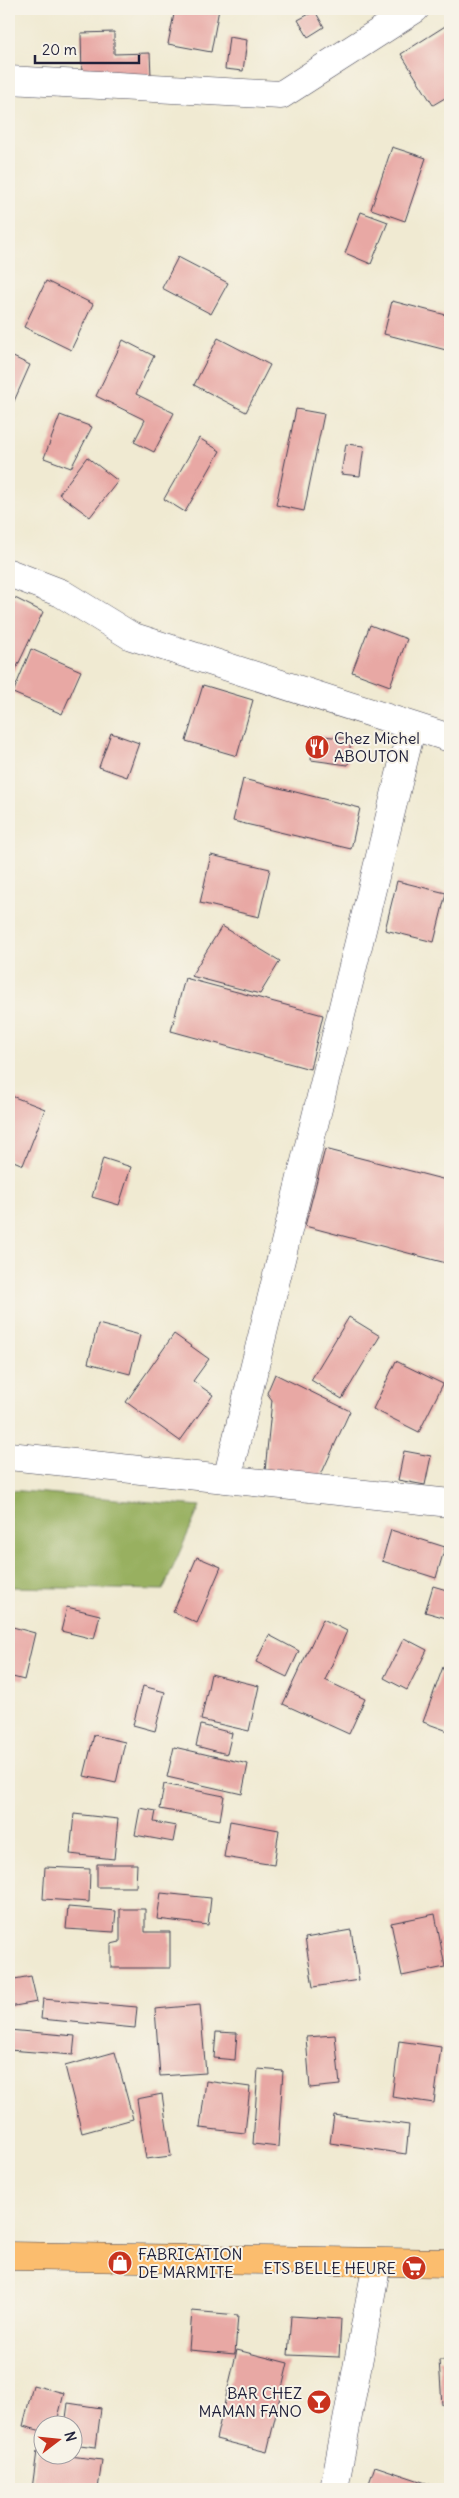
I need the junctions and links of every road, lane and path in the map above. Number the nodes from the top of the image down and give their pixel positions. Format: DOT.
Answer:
graph roads {
  1 [pos="415,9"];
  2 [pos="9,80"];
  3 [pos="9,573"];
  4 [pos="412,726"];
  5 [pos="450,738"];
  6 [pos="9,1456"];
  7 [pos="226,1480"];
  8 [pos="450,1502"];
  9 [pos="9,2256"];
  10 [pos="450,2263"];
  11 [pos="377,2264"];
  12 [pos="334,2489"];
  1 -- 2 [label="street"];
  3 -- 4 [label="street"];
  4 -- 5 [label="street"];
  4 -- 7 [label="street"];
  6 -- 7 [label="street"];
  7 -- 8 [label="street"];
  9 -- 11 [label="main road"];
  10 -- 11 [label="main road"];
  11 -- 12 [label="street"];
}
